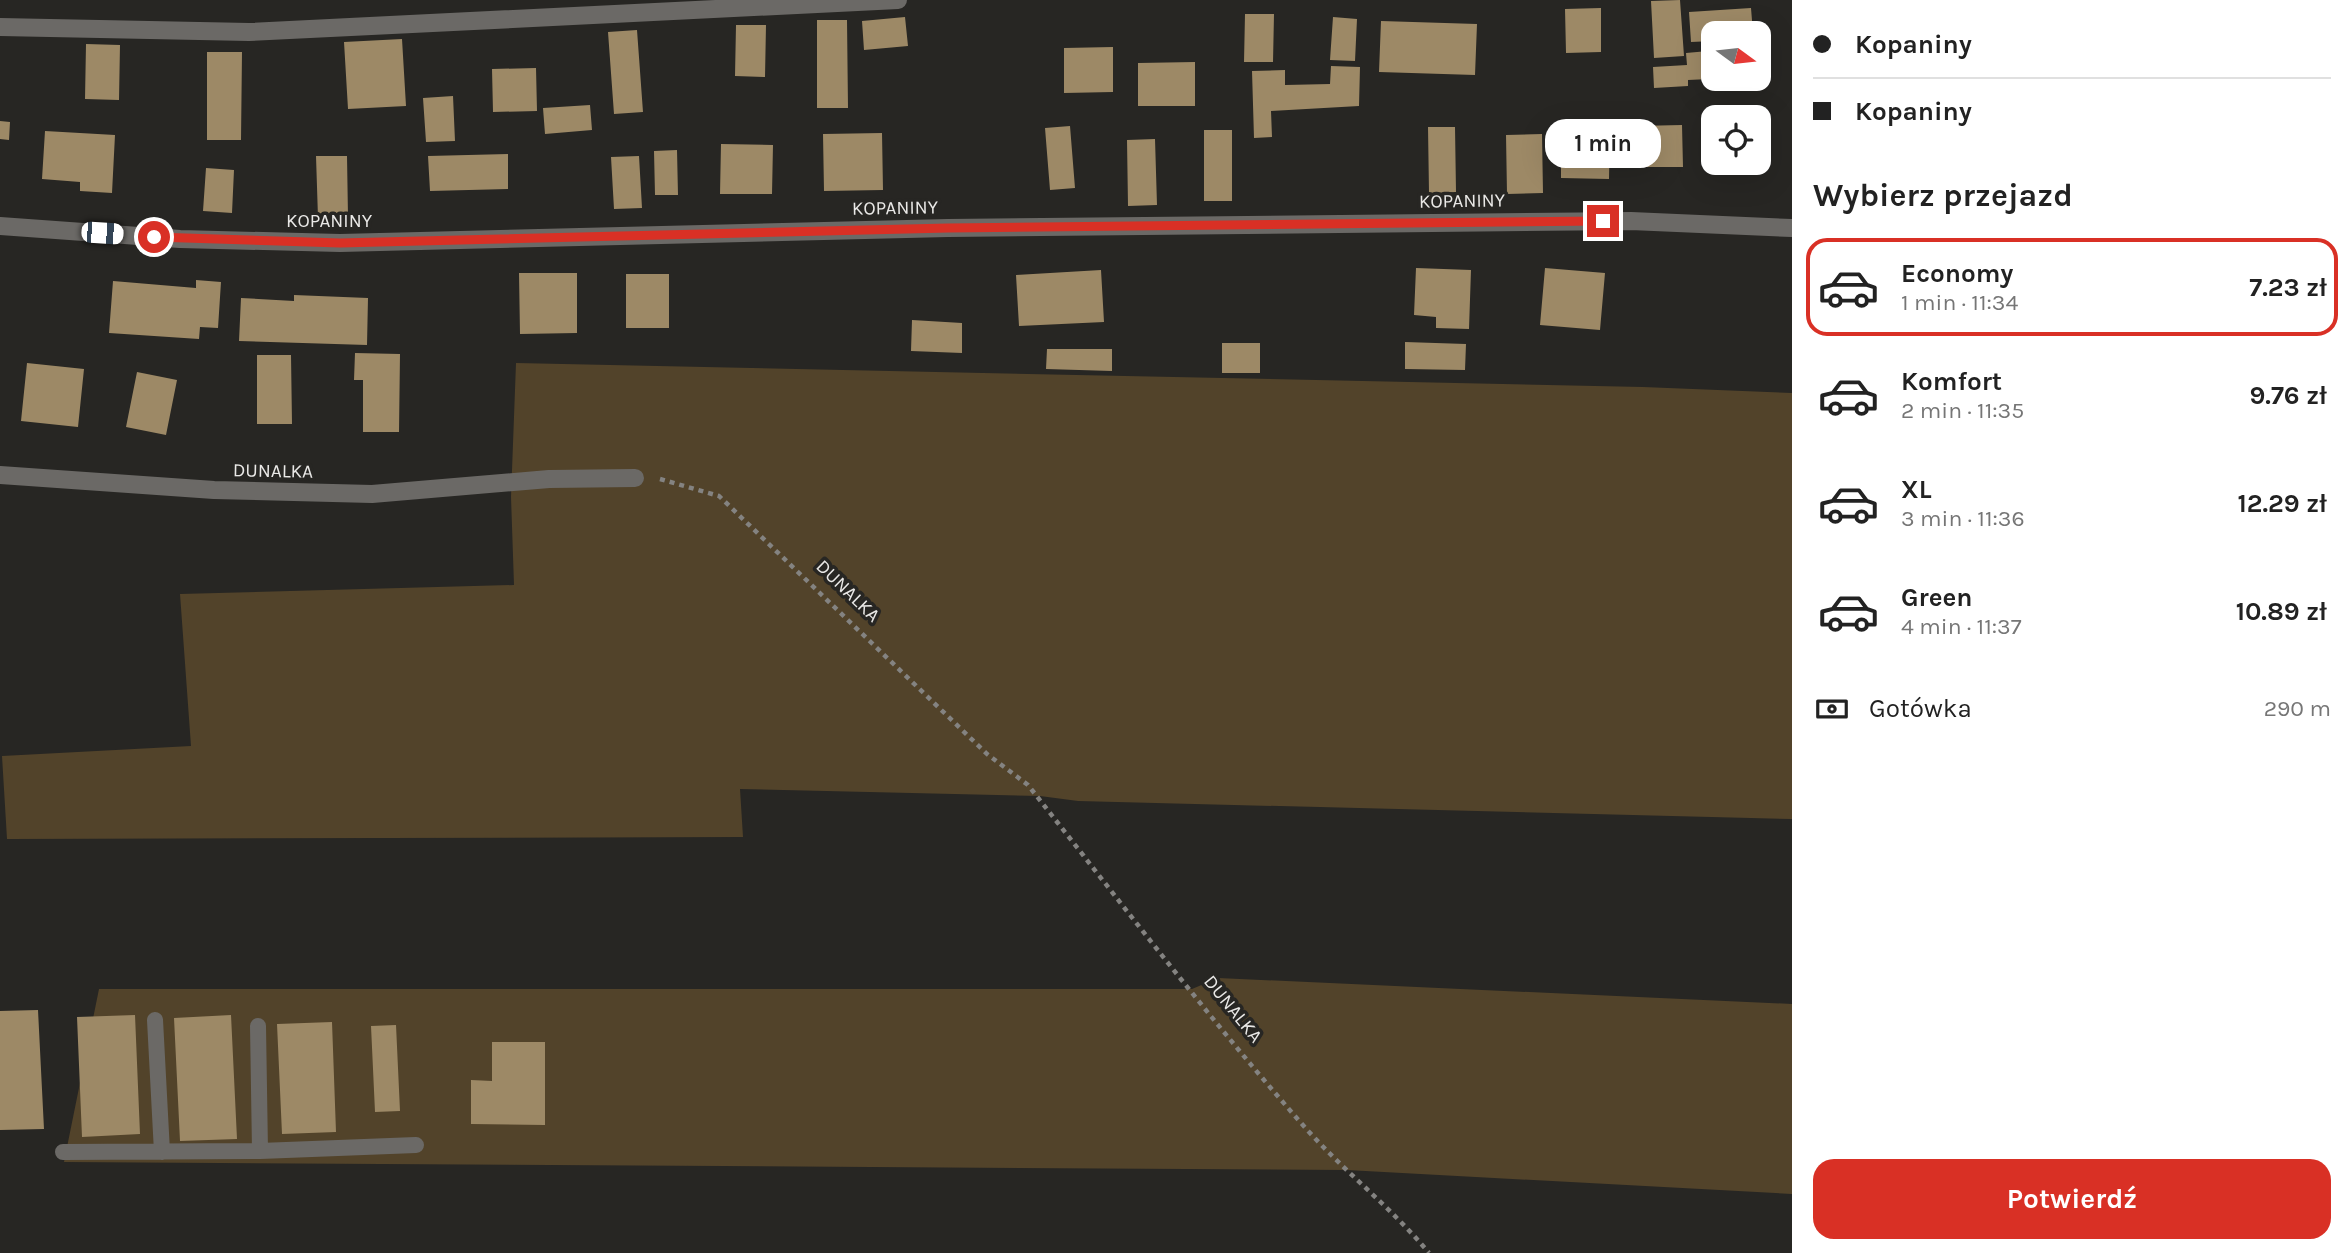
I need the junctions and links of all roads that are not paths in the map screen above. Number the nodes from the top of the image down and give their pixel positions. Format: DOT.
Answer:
graph roads {
  1 [pos="898,0"];
  2 [pos="0,27"];
  3 [pos="0,226"];
  4 [pos="1792,228"];
  5 [pos="0,475"];
  6 [pos="635,478"];
  7 [pos="155,1020"];
  8 [pos="258,1026"];
  9 [pos="416,1145"];
  10 [pos="260,1151"];
  11 [pos="63,1152"];
  12 [pos="162,1152"];
  1 -- 2 [label="street"];
  3 -- 4 [label="street, KOPANINY"];
  5 -- 6 [label="street, DUNALKA"];
  7 -- 12 [label="lane"];
  8 -- 10 [label="lane"];
  9 -- 10 [label="lane"];
  10 -- 12 [label="lane"];
  11 -- 12 [label="lane"];
}
